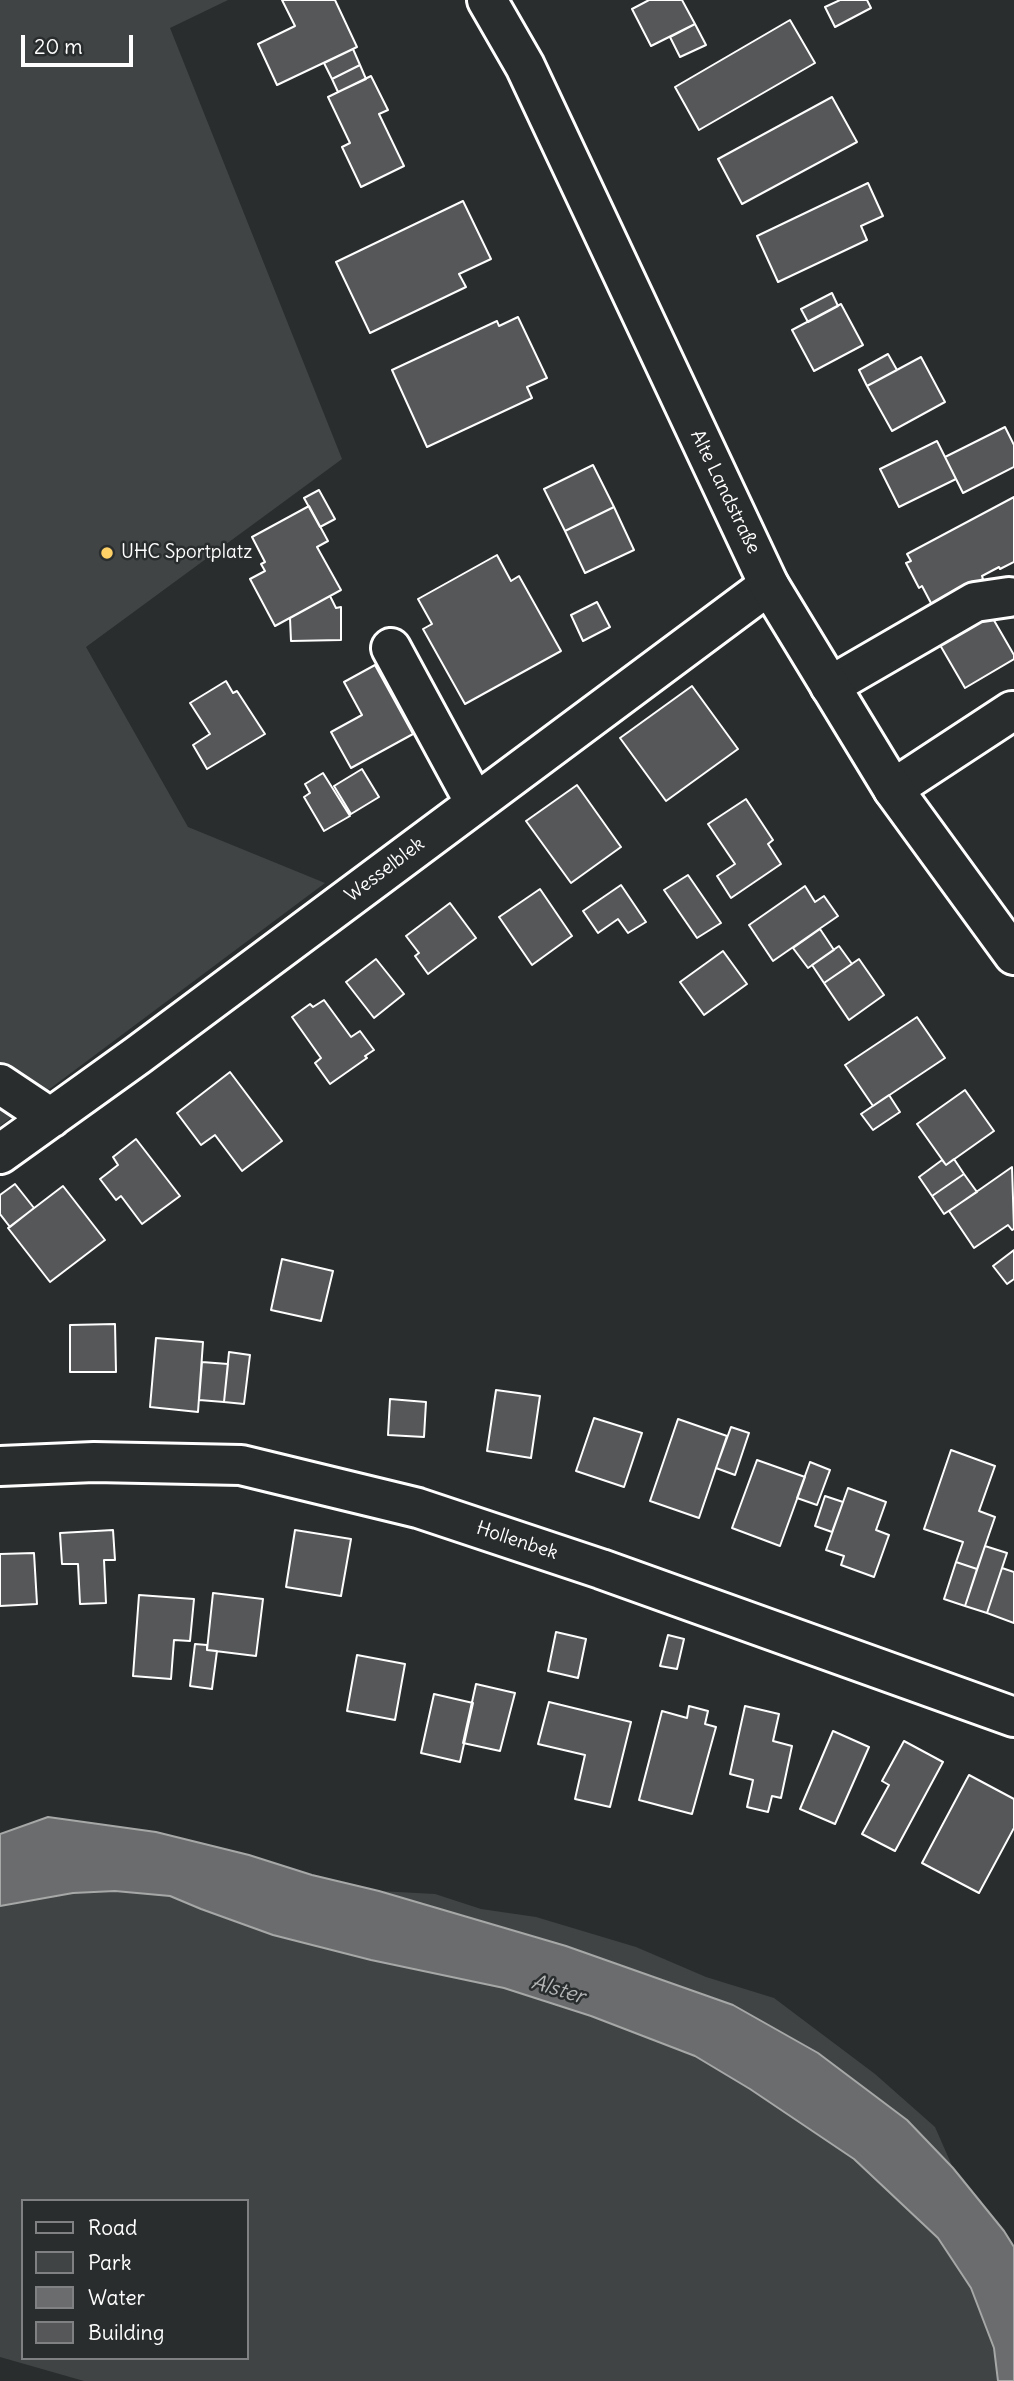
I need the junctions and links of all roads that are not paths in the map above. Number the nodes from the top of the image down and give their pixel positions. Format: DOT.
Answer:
graph roads {
  1 [pos="487,0"];
  2 [pos="769,585"];
  3 [pos="1009,597"];
  4 [pos="391,648"];
  5 [pos="830,686"];
  6 [pos="1012,711"];
  7 [pos="892,789"];
  8 [pos="475,803"];
  9 [pos="1014,955"];
  10 [pos="0,1084"];
  11 [pos="51,1118"];
  12 [pos="0,1154"];
  13 [pos="0,1466"];
  14 [pos="1014,1717"];
  1 -- 2 [label="street, Alte Landstraße"];
  2 -- 5 [label="street, Alte Landstraße"];
  2 -- 8 [label="street, Wesselblek"];
  3 -- 5 [label="street"];
  4 -- 8 [label="street"];
  5 -- 7 [label="street, Alte Landstraße"];
  6 -- 7 [label="street"];
  7 -- 9 [label="street, Alte Landstraße"];
  8 -- 11 [label="street, Wesselblek"];
  10 -- 11 [label="street"];
  11 -- 12 [label="street, Wesselblek"];
  13 -- 14 [label="street, Hollenbek"];
}
